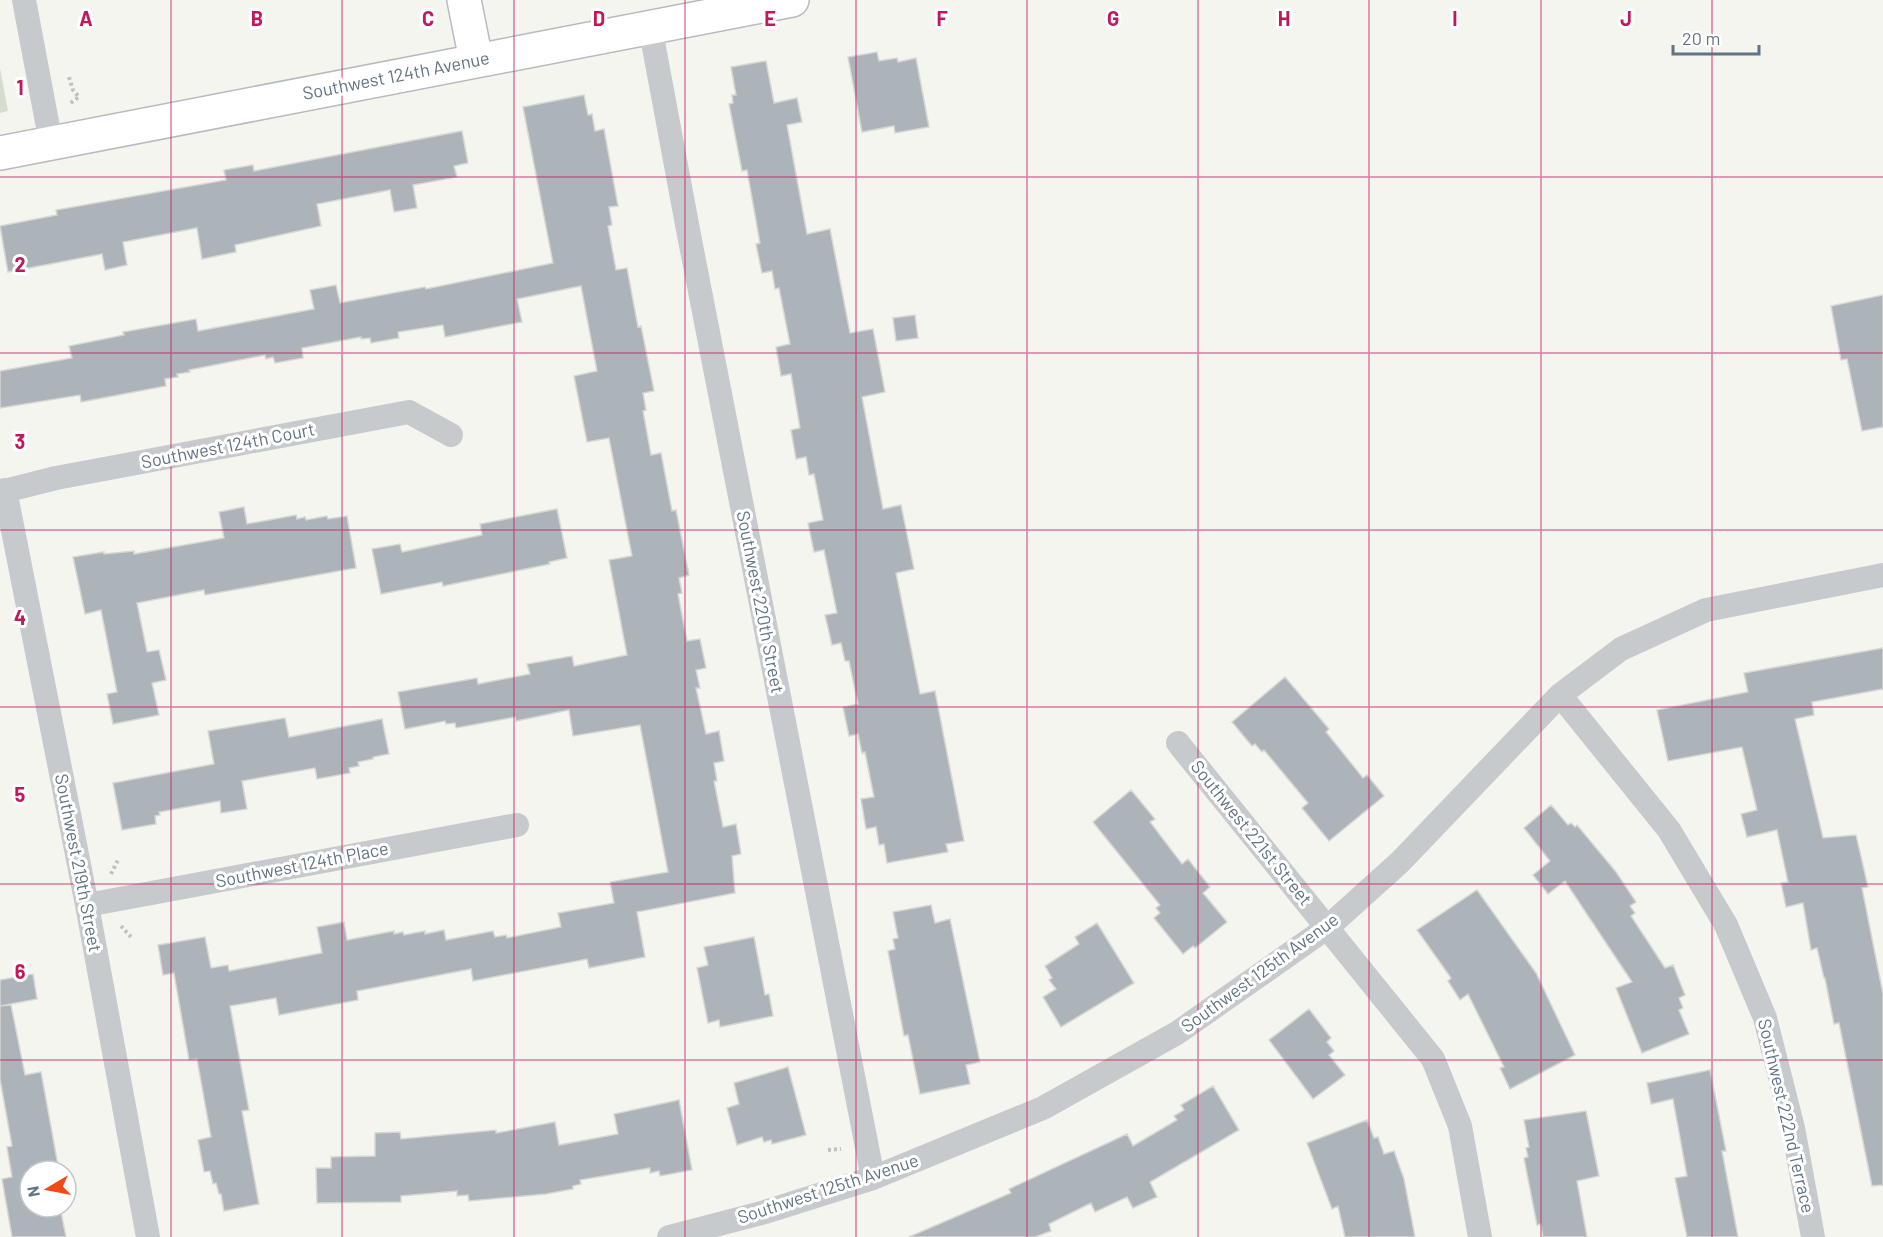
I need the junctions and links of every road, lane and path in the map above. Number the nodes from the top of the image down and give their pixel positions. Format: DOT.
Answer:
graph roads {
  1 [pos="24,0"];
  2 [pos="464,0"];
  3 [pos="792,0"];
  4 [pos="655,13"];
  5 [pos="476,60"];
  6 [pos="69,77"];
  7 [pos="67,107"];
  8 [pos="51,143"];
  9 [pos="0,153"];
  10 [pos="451,435"];
  11 [pos="3,491"];
  12 [pos="1883,575"];
  13 [pos="1560,695"];
  14 [pos="1178,743"];
  15 [pos="517,825"];
  16 [pos="118,860"];
  17 [pos="111,874"];
  18 [pos="87,905"];
  19 [pos="120,926"];
  20 [pos="1328,927"];
  21 [pos="131,937"];
  22 [pos="845,1149"];
  23 [pos="828,1150"];
  24 [pos="873,1178"];
  25 [pos="148,1237"];
  26 [pos="669,1237"];
  27 [pos="1480,1237"];
  28 [pos="1813,1237"];
  1 -- 8 [label="street"];
  2 -- 5 [label="street"];
  3 -- 4 [label="street, Southwest 124th Avenue"];
  4 -- 5 [label="street, Southwest 124th Avenue"];
  4 -- 24 [label="street, Southwest 220th Street"];
  5 -- 8 [label="street, Southwest 124th Avenue"];
  6 -- 7 [label="path"];
  8 -- 9 [label="street, Southwest 124th Avenue"];
  10 -- 11 [label="street, Southwest 124th Court"];
  11 -- 18 [label="street, Southwest 219th Street"];
  12 -- 13 [label="street, Southwest 125th Avenue"];
  13 -- 20 [label="street, Southwest 125th Avenue"];
  13 -- 28 [label="street, Southwest 222nd Terrace"];
  14 -- 20 [label="street, Southwest 221st Street"];
  15 -- 18 [label="street, Southwest 124th Place"];
  16 -- 17 [label="path"];
  18 -- 25 [label="street, Southwest 219th Street"];
  19 -- 21 [label="path"];
  20 -- 24 [label="street, Southwest 125th Avenue"];
  20 -- 27 [label="street, Southwest 221st Street"];
  22 -- 23 [label="path"];
  24 -- 26 [label="street, Southwest 125th Avenue"];
}
